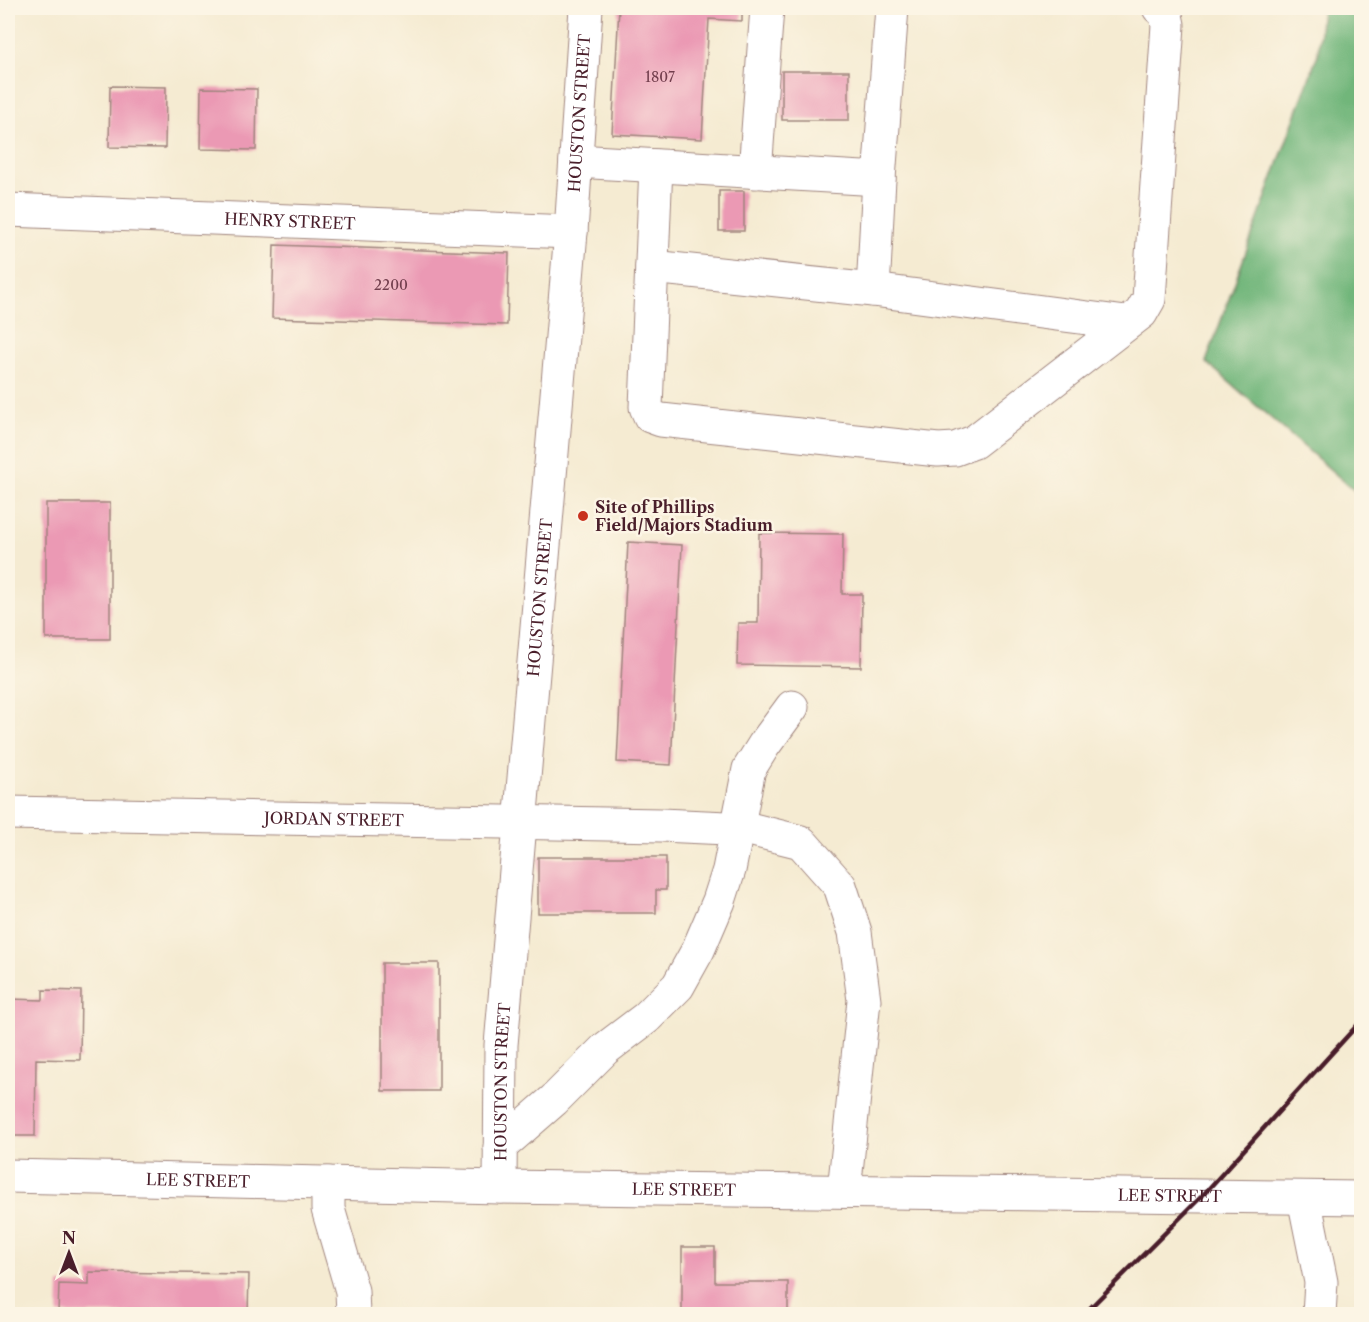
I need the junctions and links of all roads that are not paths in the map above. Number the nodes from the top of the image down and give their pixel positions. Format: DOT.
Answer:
graph roads {
  1 [pos="586,8"];
  2 [pos="766,8"];
  3 [pos="892,8"];
  4 [pos="1160,8"];
  5 [pos="576,161"];
  6 [pos="656,166"];
  7 [pos="755,172"];
  8 [pos="879,179"];
  9 [pos="8,210"];
  10 [pos="571,232"];
  11 [pos="652,267"];
  12 [pos="873,290"];
  13 [pos="1126,324"];
  14 [pos="792,707"];
  15 [pos="8,813"];
  16 [pos="519,822"];
  17 [pos="737,828"];
  18 [pos="500,1147"];
  19 [pos="8,1176"];
  20 [pos="328,1183"];
  21 [pos="500,1187"];
  22 [pos="844,1191"];
  23 [pos="1304,1198"];
  24 [pos="1362,1198"];
  25 [pos="354,1314"];
  26 [pos="1319,1314"];
  1 -- 5 [label="street, HOUSTON STREET"];
  2 -- 7 [label="street"];
  3 -- 8 [label="street"];
  4 -- 13 [label="street"];
  5 -- 6 [label="street"];
  5 -- 10 [label="street, HOUSTON STREET"];
  6 -- 7 [label="street"];
  6 -- 11 [label="street"];
  7 -- 8 [label="street"];
  8 -- 12 [label="street"];
  9 -- 10 [label="street, HENRY STREET"];
  10 -- 16 [label="street, HOUSTON STREET"];
  11 -- 12 [label="street"];
  11 -- 13 [label="street"];
  12 -- 13 [label="street"];
  14 -- 17 [label="street"];
  15 -- 16 [label="street, JORDAN STREET"];
  16 -- 17 [label="street, JORDAN STREET"];
  16 -- 18 [label="street, HOUSTON STREET"];
  17 -- 18 [label="street"];
  17 -- 22 [label="street, JORDAN STREET"];
  18 -- 21 [label="street, HOUSTON STREET"];
  19 -- 20 [label="street, LEE STREET"];
  20 -- 21 [label="street, LEE STREET"];
  20 -- 25 [label="street"];
  21 -- 22 [label="street, LEE STREET"];
  22 -- 23 [label="street, LEE STREET"];
  23 -- 24 [label="street, LEE STREET"];
  23 -- 26 [label="street"];
}
